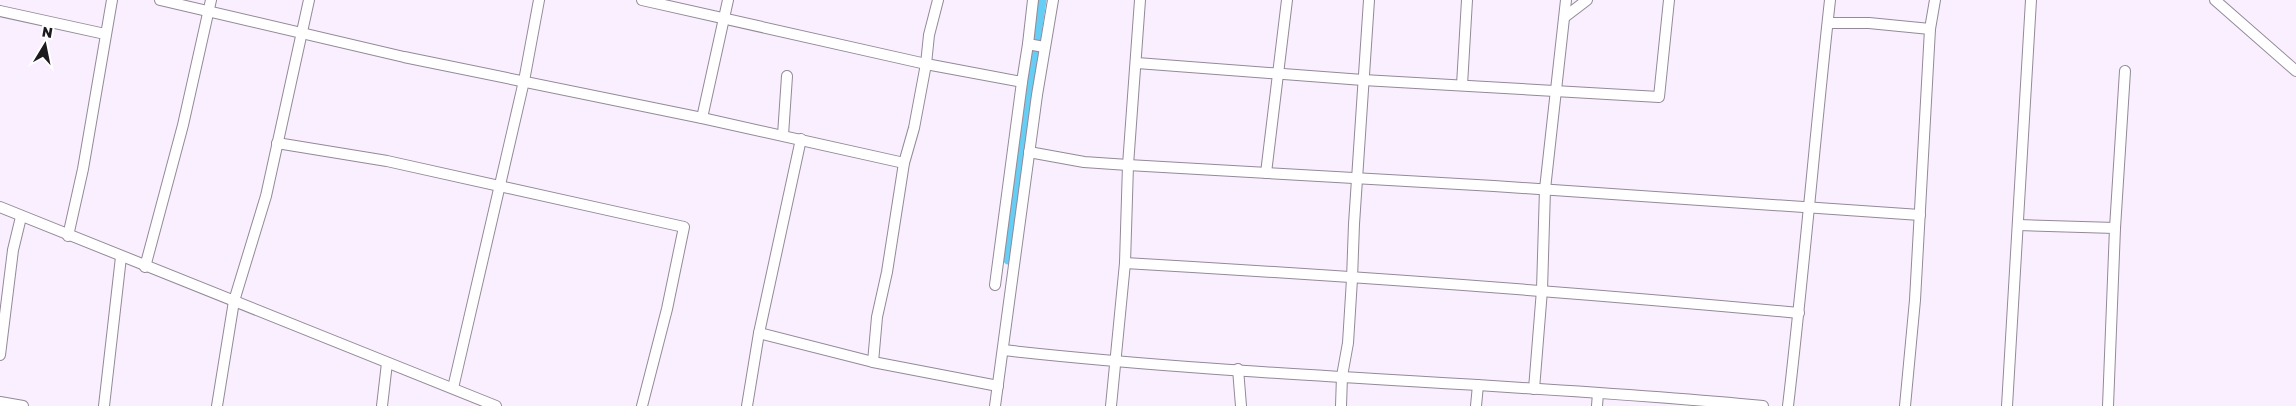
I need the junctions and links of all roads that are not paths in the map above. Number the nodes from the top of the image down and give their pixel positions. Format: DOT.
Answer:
graph roads {
  1 [pos="112,0"];
  2 [pos="160,0"];
  3 [pos="309,0"];
  4 [pos="539,0"];
  5 [pos="642,0"];
  6 [pos="728,0"];
  7 [pos="938,0"];
  8 [pos="1033,0"];
  9 [pos="1053,0"];
  10 [pos="1140,0"];
  11 [pos="1287,0"];
  12 [pos="1369,0"];
  13 [pos="1467,0"];
  14 [pos="1566,0"];
  15 [pos="1587,0"];
  16 [pos="1669,0"];
  17 [pos="1830,0"];
  18 [pos="1935,0"];
  19 [pos="2031,0"];
  20 [pos="2215,0"];
  21 [pos="210,5"];
  22 [pos="0,11"];
  23 [pos="1566,16"];
  24 [pos="725,18"];
  25 [pos="1828,23"];
  26 [pos="1930,29"];
  27 [pos="302,32"];
  28 [pos="105,34"];
  29 [pos="1028,44"];
  30 [pos="1044,47"];
  31 [pos="1137,63"];
  32 [pos="926,64"];
  33 [pos="2125,70"];
  34 [pos="2296,71"];
  35 [pos="1278,73"];
  36 [pos="788,76"];
  37 [pos="1363,80"];
  38 [pos="524,81"];
  39 [pos="1022,82"];
  40 [pos="1462,85"];
  41 [pos="1558,91"];
  42 [pos="702,118"];
  43 [pos="782,135"];
  44 [pos="801,139"];
  45 [pos="276,143"];
  46 [pos="1030,152"];
  47 [pos="904,163"];
  48 [pos="1128,165"];
  49 [pos="1266,172"];
  50 [pos="1357,178"];
  51 [pos="499,187"];
  52 [pos="1545,189"];
  53 [pos="0,208"];
  54 [pos="1810,209"];
  55 [pos="1920,215"];
  56 [pos="21,216"];
  57 [pos="2018,225"];
  58 [pos="2115,228"];
  59 [pos="68,236"];
  60 [pos="121,257"];
  61 [pos="1126,264"];
  62 [pos="145,266"];
  63 [pos="1352,279"];
  64 [pos="995,285"];
  65 [pos="1542,290"];
  66 [pos="234,301"];
  67 [pos="1799,314"];
  68 [pos="759,333"];
  69 [pos="1003,350"];
  70 [pos="0,355"];
  71 [pos="873,362"];
  72 [pos="1114,362"];
  73 [pos="387,363"];
  74 [pos="1238,369"];
  75 [pos="1342,376"];
  76 [pos="1478,385"];
  77 [pos="998,386"];
  78 [pos="453,388"];
  79 [pos="1534,388"];
  80 [pos="1598,393"];
  81 [pos="0,402"];
  82 [pos="1691,403"];
  83 [pos="23,406"];
  84 [pos="104,406"];
  85 [pos="217,406"];
  86 [pos="382,406"];
  87 [pos="496,406"];
  88 [pos="642,406"];
  89 [pos="747,406"];
  90 [pos="995,406"];
  91 [pos="1111,406"];
  92 [pos="1241,406"];
  93 [pos="1341,406"];
  94 [pos="1476,406"];
  95 [pos="1597,406"];
  96 [pos="1762,406"];
  97 [pos="1788,406"];
  98 [pos="1905,406"];
  99 [pos="2007,406"];
  100 [pos="2108,406"];
  1 -- 28 [label="street"];
  2 -- 21 [label="street"];
  3 -- 27 [label="street"];
  4 -- 38 [label="street"];
  5 -- 24 [label="street"];
  6 -- 24 [label="street"];
  7 -- 32 [label="street"];
  8 -- 29 [label="street"];
  9 -- 30 [label="street"];
  10 -- 31 [label="street"];
  11 -- 35 [label="street"];
  12 -- 37 [label="street"];
  13 -- 40 [label="street"];
  14 -- 23 [label="street"];
  15 -- 23 [label="street"];
  16 -- 41 [label="street"];
  17 -- 25 [label="street"];
  18 -- 26 [label="street"];
  19 -- 57 [label="street"];
  20 -- 34 [label="street"];
  21 -- 27 [label="street"];
  21 -- 62 [label="street"];
  22 -- 28 [label="street"];
  23 -- 41 [label="street"];
  24 -- 32 [label="street"];
  24 -- 42 [label="street"];
  25 -- 26 [label="street"];
  25 -- 54 [label="street"];
  26 -- 55 [label="street"];
  27 -- 38 [label="street"];
  27 -- 45 [label="street"];
  28 -- 59 [label="street"];
  29 -- 30 [label="street"];
  29 -- 39 [label="street"];
  30 -- 46 [label="street"];
  31 -- 35 [label="street"];
  31 -- 48 [label="street"];
  32 -- 39 [label="street"];
  32 -- 47 [label="street"];
  33 -- 58 [label="street"];
  35 -- 37 [label="street"];
  35 -- 49 [label="street"];
  36 -- 43 [label="street"];
  37 -- 40 [label="street"];
  37 -- 50 [label="street"];
  38 -- 42 [label="street"];
  38 -- 51 [label="street"];
  39 -- 64 [label="street"];
  40 -- 41 [label="street"];
  41 -- 52 [label="street"];
  42 -- 43 [label="street"];
  43 -- 44 [label="street"];
  44 -- 47 [label="street"];
  44 -- 68 [label="street"];
  45 -- 51 [label="street"];
  45 -- 66 [label="street"];
  46 -- 48 [label="street"];
  46 -- 69 [label="street"];
  47 -- 71 [label="street"];
  48 -- 49 [label="street"];
  48 -- 61 [label="street"];
  49 -- 50 [label="street"];
  50 -- 52 [label="street"];
  50 -- 63 [label="street"];
  51 -- 78 [label="street"];
  51 -- 88 [label="street"];
  52 -- 54 [label="street"];
  52 -- 65 [label="street"];
  53 -- 56 [label="street"];
  54 -- 55 [label="street"];
  54 -- 67 [label="street"];
  55 -- 98 [label="street"];
  56 -- 59 [label="street"];
  56 -- 70 [label="street"];
  57 -- 58 [label="street"];
  57 -- 99 [label="street"];
  58 -- 100 [label="street"];
  59 -- 60 [label="street"];
  60 -- 62 [label="street"];
  60 -- 84 [label="street"];
  61 -- 63 [label="street"];
  61 -- 72 [label="street"];
  62 -- 66 [label="street"];
  63 -- 65 [label="street"];
  63 -- 75 [label="street"];
  65 -- 67 [label="street"];
  65 -- 79 [label="street"];
  66 -- 73 [label="street"];
  66 -- 85 [label="street"];
  67 -- 97 [label="street"];
  68 -- 71 [label="street"];
  68 -- 89 [label="street"];
  69 -- 72 [label="street"];
  69 -- 77 [label="street"];
  71 -- 77 [label="street"];
  72 -- 74 [label="street"];
  72 -- 91 [label="street"];
  73 -- 78 [label="street"];
  73 -- 86 [label="street"];
  74 -- 75 [label="street"];
  74 -- 92 [label="street"];
  75 -- 76 [label="street"];
  75 -- 93 [label="street"];
  76 -- 79 [label="street"];
  76 -- 94 [label="street"];
  77 -- 90 [label="street"];
  78 -- 87 [label="street"];
  79 -- 80 [label="street"];
  80 -- 82 [label="street"];
  80 -- 95 [label="street"];
  81 -- 83 [label="street"];
  82 -- 96 [label="street"];
}
